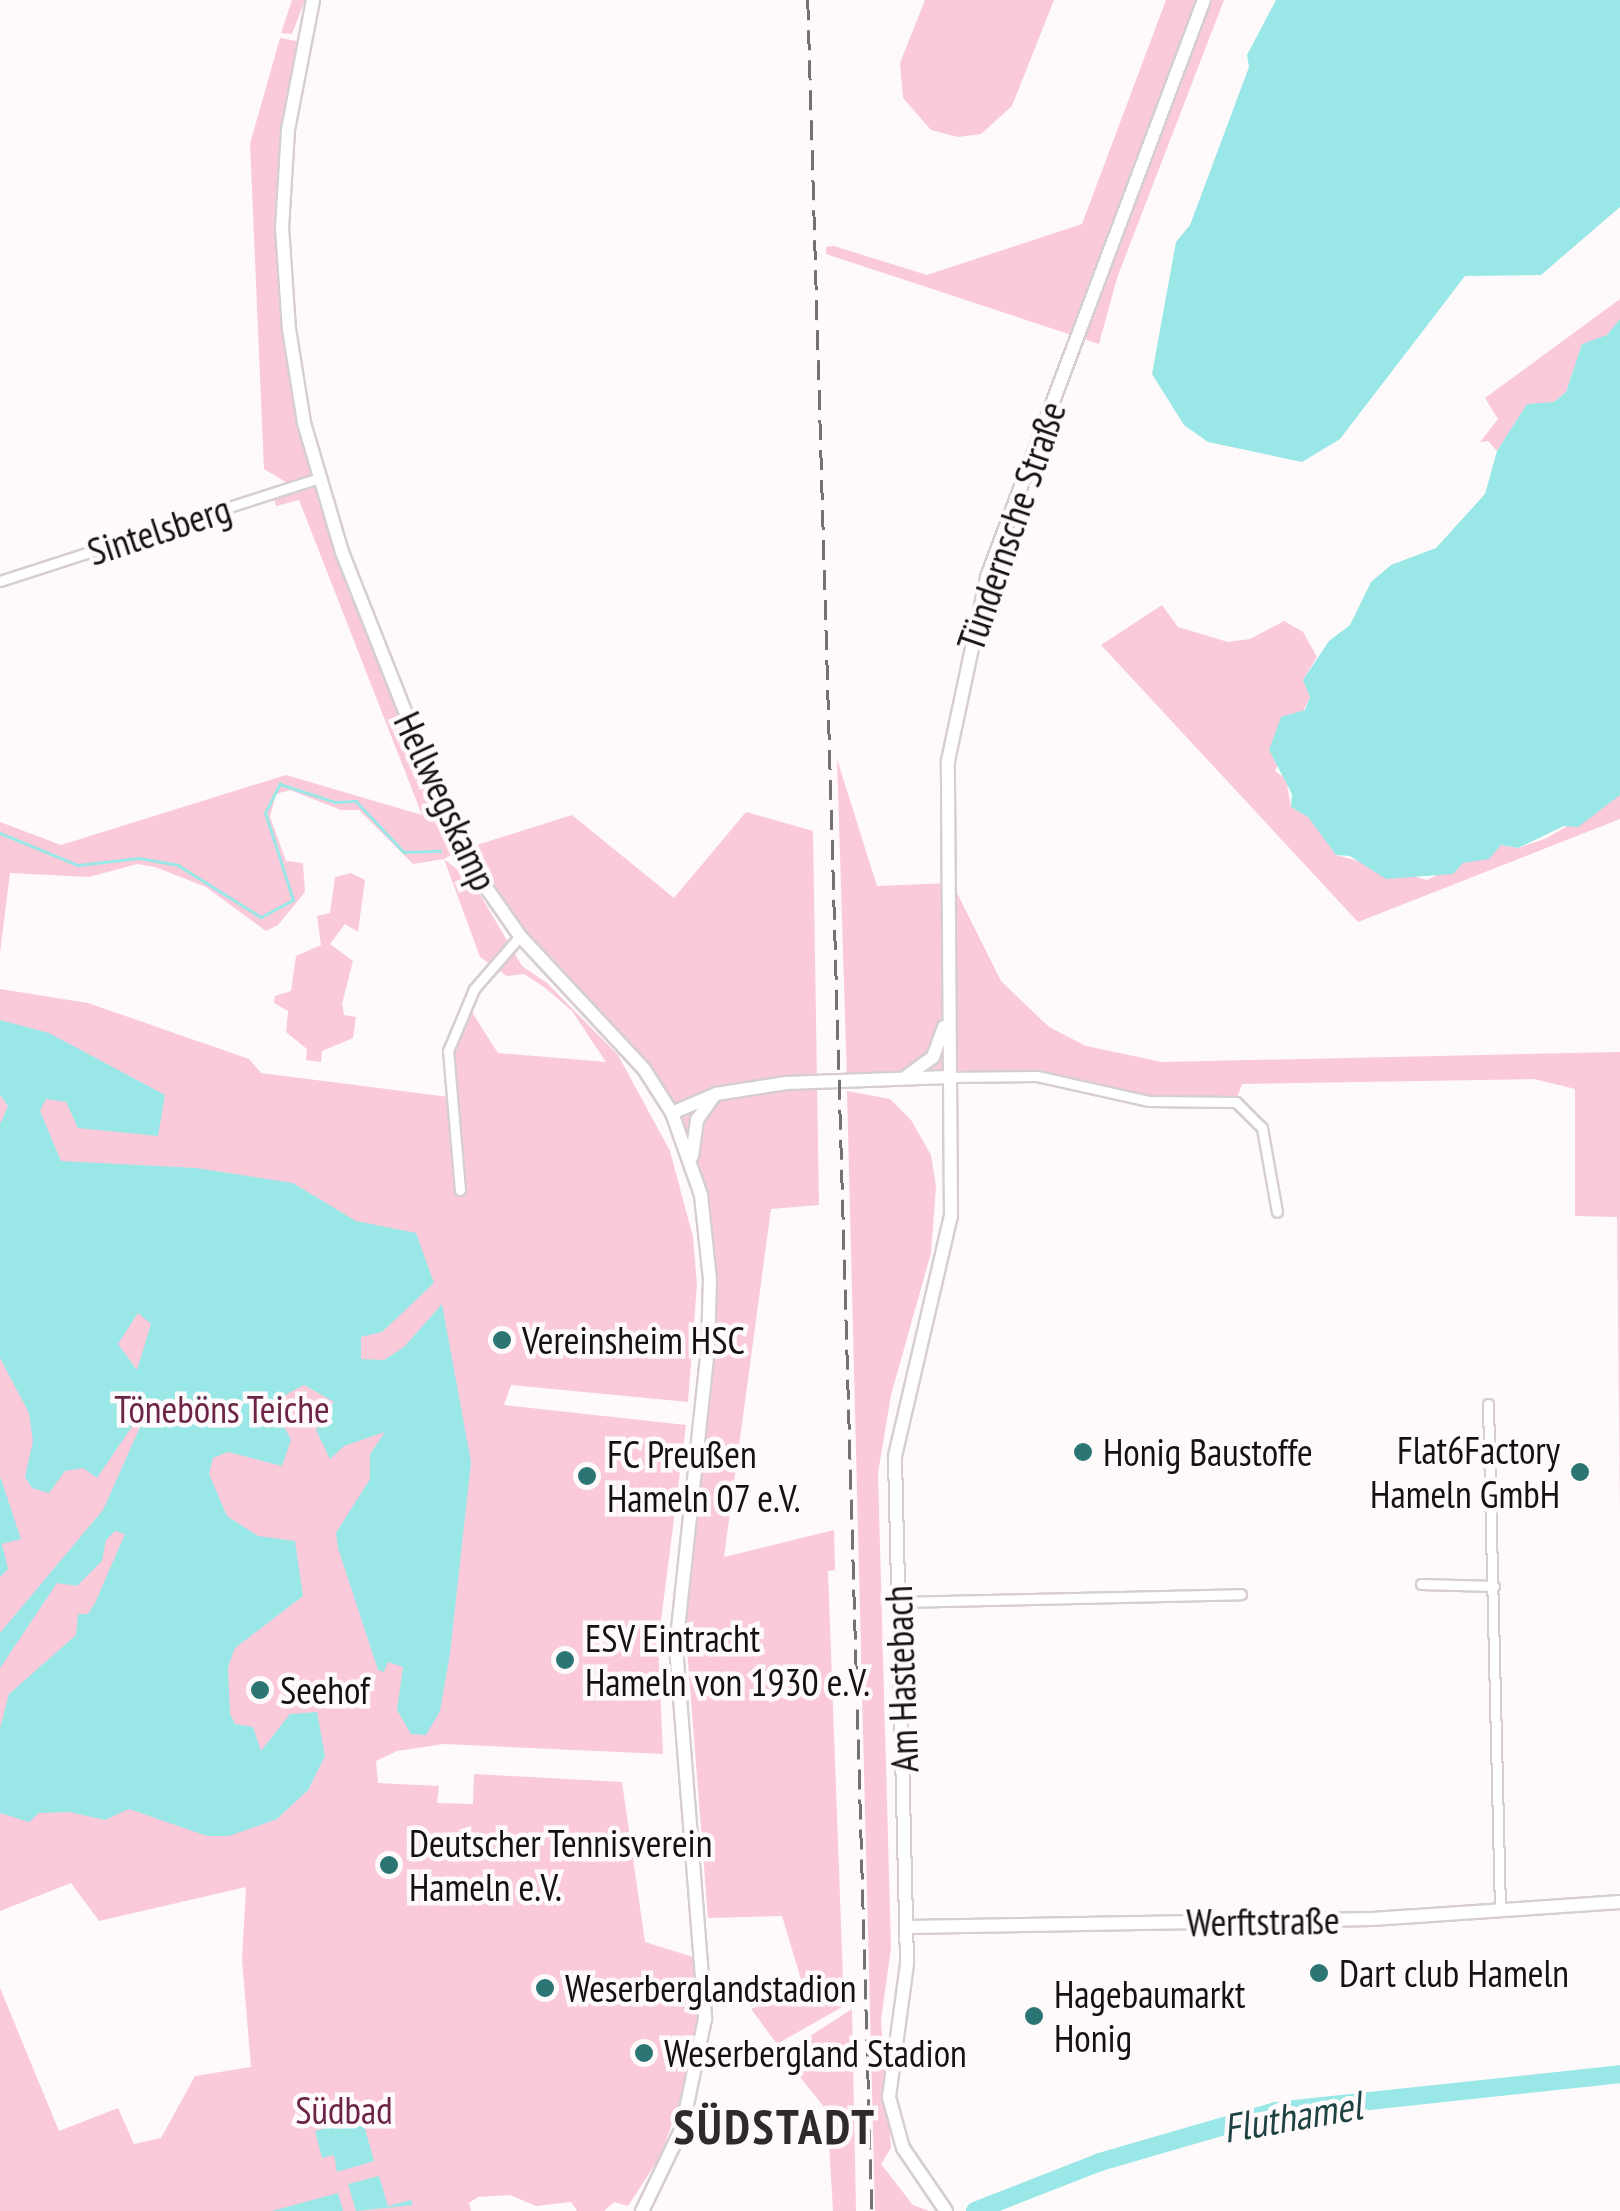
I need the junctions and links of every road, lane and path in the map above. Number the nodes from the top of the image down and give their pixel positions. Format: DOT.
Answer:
graph roads {
  1 [pos="313,0"];
  2 [pos="1204,0"];
  3 [pos="318,478"];
  4 [pos="0,581"];
  5 [pos="520,936"];
  6 [pos="947,1015"];
  7 [pos="948,1077"];
  8 [pos="903,1078"];
  9 [pos="716,1094"];
  10 [pos="672,1113"];
  11 [pos="692,1159"];
  12 [pos="460,1190"];
  13 [pos="1277,1212"];
  14 [pos="1488,1404"];
  15 [pos="1421,1584"];
  16 [pos="1494,1586"];
  17 [pos="1241,1594"];
  18 [pos="898,1602"];
  19 [pos="1619,1901"];
  20 [pos="1500,1910"];
  21 [pos="907,1928"];
  22 [pos="642,2211"];
  23 [pos="946,2211"];
  1 -- 3 [label="main road, Hellwegskamp"];
  2 -- 6 [label="main road, Tündernsche Straße"];
  3 -- 4 [label="street, Sintelsberg"];
  3 -- 5 [label="main road, Hellwegskamp"];
  5 -- 10 [label="main road, Hellwegskamp"];
  5 -- 12 [label="street"];
  6 -- 7 [label="main road, Tündernsche Straße"];
  6 -- 8 [label="main road"];
  7 -- 8 [label="main road"];
  7 -- 13 [label="street"];
  7 -- 18 [label="main road, Am Hastebach"];
  8 -- 9 [label="main road"];
  9 -- 10 [label="main road"];
  9 -- 11 [label="main road"];
  10 -- 11 [label="main road, Hellwegskamp"];
  11 -- 22 [label="main road"];
  14 -- 16 [label="street"];
  15 -- 16 [label="street"];
  16 -- 20 [label="street"];
  17 -- 18 [label="street"];
  18 -- 21 [label="main road, Am Hastebach"];
  19 -- 20 [label="main road, Werftstraße"];
  20 -- 21 [label="main road, Werftstraße"];
  21 -- 23 [label="main road, Am Hastebach"];
}
